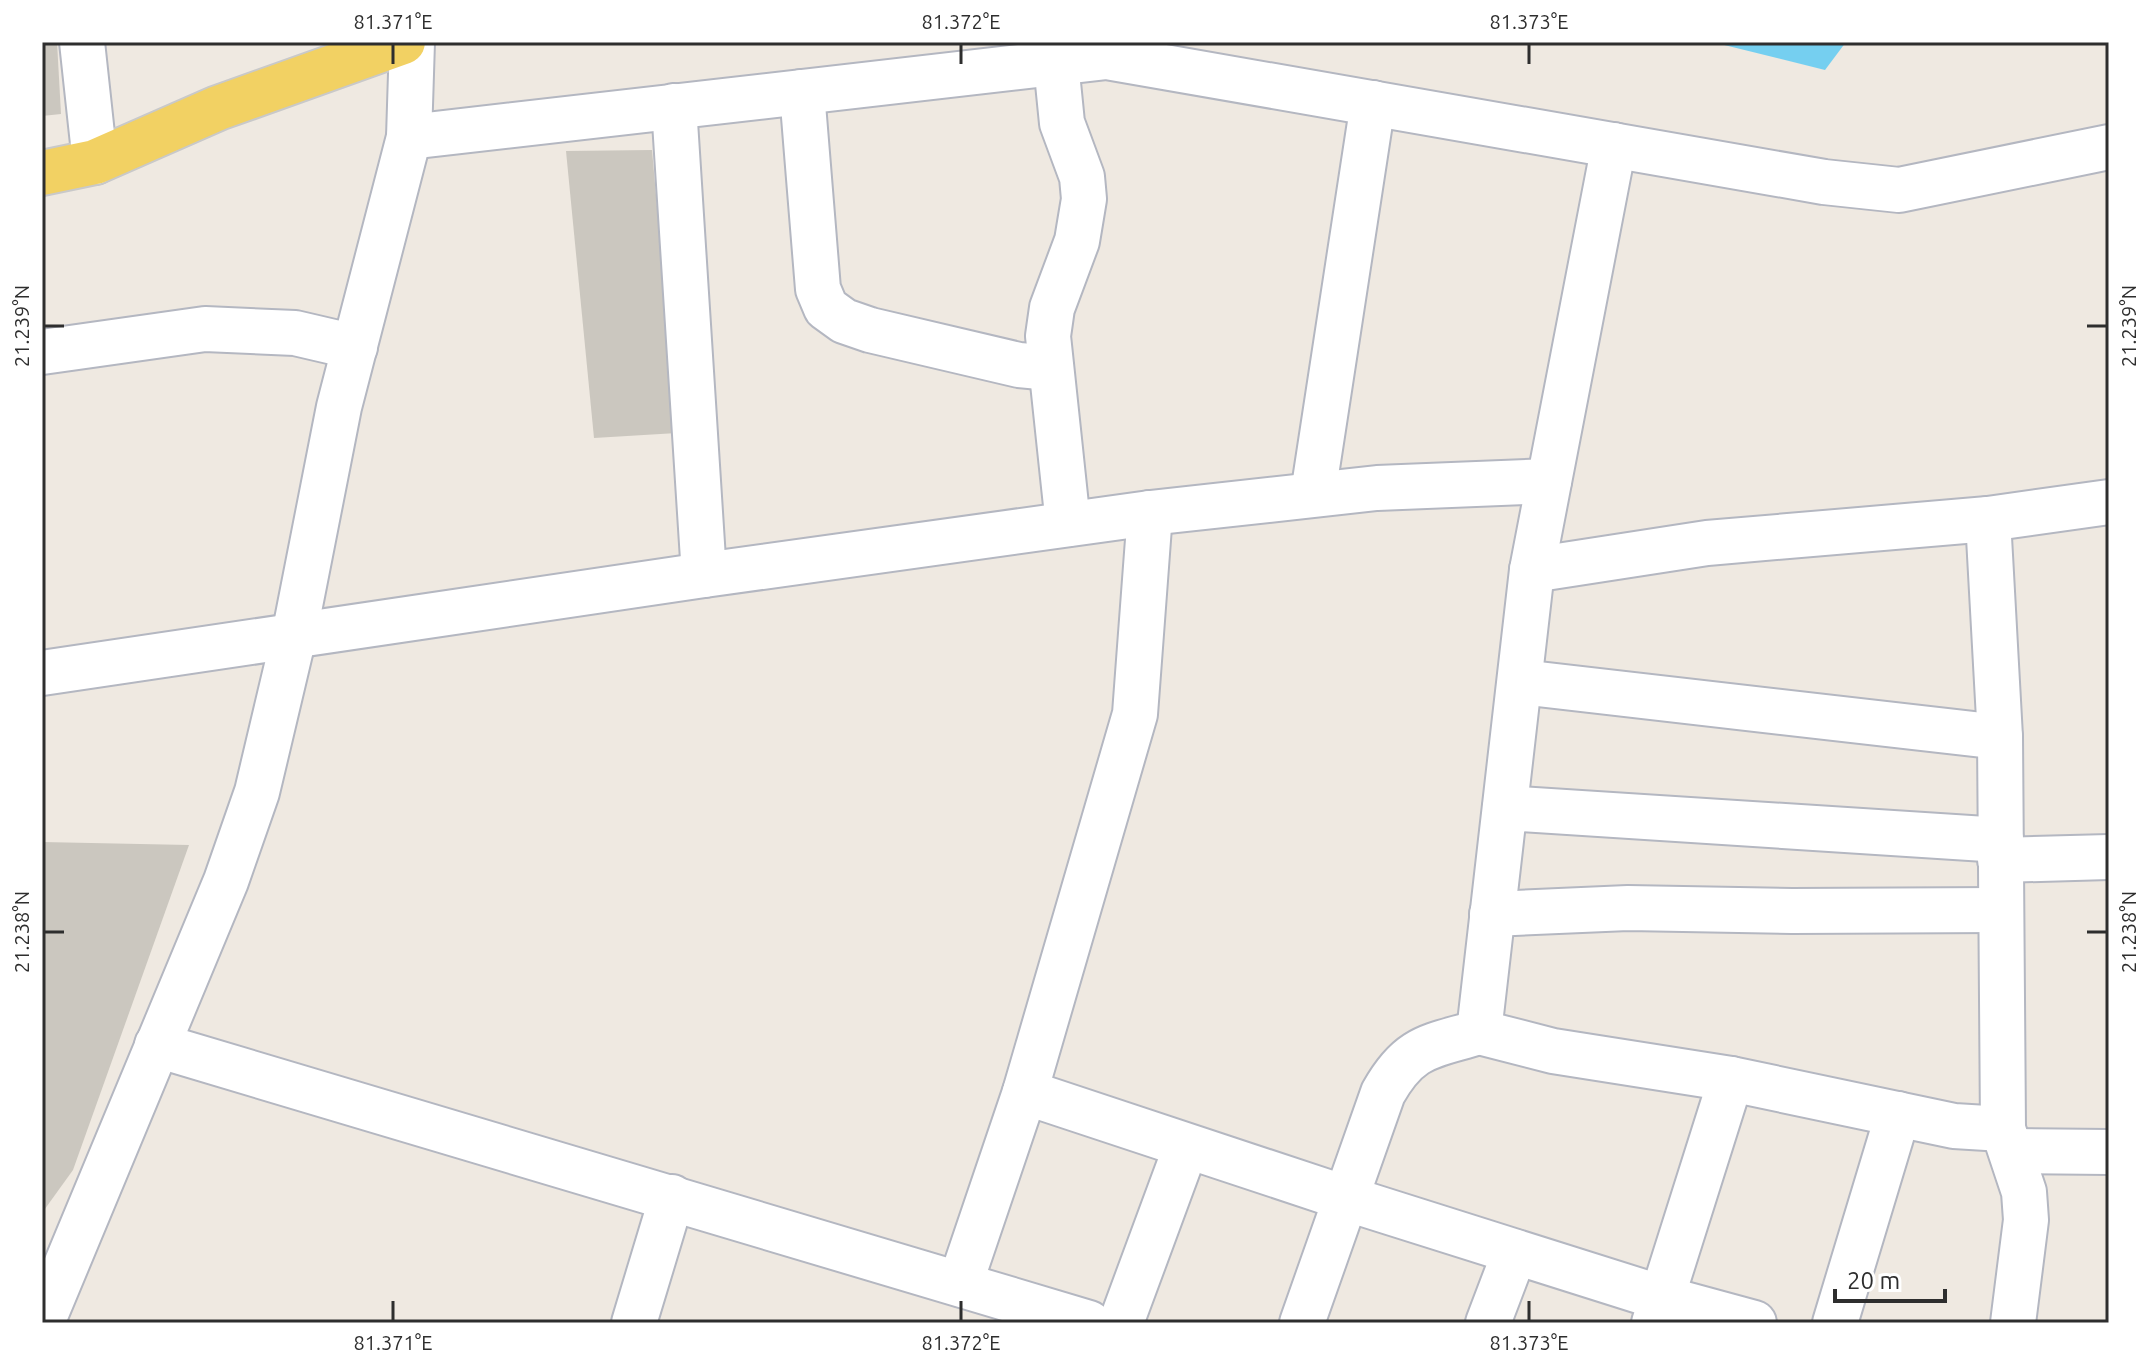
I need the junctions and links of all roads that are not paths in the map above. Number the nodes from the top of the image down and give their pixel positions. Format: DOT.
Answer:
graph roads {
  1 [pos="82,42"];
  2 [pos="403,42"];
  3 [pos="412,42"];
  4 [pos="1056,63"];
  5 [pos="802,92"];
  6 [pos="1373,103"];
  7 [pos="674,106"];
  8 [pos="409,137"];
  9 [pos="1614,145"];
  10 [pos="2109,147"];
  11 [pos="95,162"];
  12 [pos="42,173"];
  13 [pos="355,347"];
  14 [pos="42,352"];
  15 [pos="1051,368"];
  16 [pos="1549,481"];
  17 [pos="1313,494"];
  18 [pos="2109,502"];
  19 [pos="1150,513"];
  20 [pos="1988,519"];
  21 [pos="1068,524"];
  22 [pos="1532,570"];
  23 [pos="704,575"];
  24 [pos="294,636"];
  25 [pos="42,673"];
  26 [pos="1520,682"];
  27 [pos="2000,737"];
  28 [pos="1505,808"];
  29 [pos="2000,850"];
  30 [pos="2109,857"];
  31 [pos="2000,910"];
  32 [pos="1492,914"];
  33 [pos="1479,1032"];
  34 [pos="157,1045"];
  35 [pos="1731,1079"];
  36 [pos="1025,1092"];
  37 [pos="1898,1114"];
  38 [pos="2007,1140"];
  39 [pos="1186,1147"];
  40 [pos="2109,1152"];
  41 [pos="672,1197"];
  42 [pos="1345,1198"];
  43 [pos="1515,1252"];
  44 [pos="960,1284"];
  45 [pos="1658,1311"];
  46 [pos="42,1323"];
  47 [pos="634,1323"];
  48 [pos="1089,1323"];
  49 [pos="1121,1323"];
  50 [pos="1302,1323"];
  51 [pos="1488,1323"];
  52 [pos="1754,1323"];
  53 [pos="1835,1323"];
  54 [pos="2013,1323"];
  1 -- 11 [label="street"];
  2 -- 11 [label="main road"];
  3 -- 8 [label="street"];
  4 -- 5 [label="street"];
  4 -- 6 [label="street"];
  4 -- 15 [label="street"];
  5 -- 7 [label="street"];
  5 -- 15 [label="street"];
  6 -- 9 [label="street"];
  6 -- 17 [label="street"];
  7 -- 8 [label="street"];
  7 -- 23 [label="street"];
  8 -- 13 [label="street"];
  9 -- 10 [label="street"];
  9 -- 16 [label="street"];
  11 -- 12 [label="main road"];
  13 -- 14 [label="street"];
  13 -- 24 [label="street"];
  15 -- 21 [label="street"];
  16 -- 17 [label="street"];
  16 -- 22 [label="street"];
  17 -- 19 [label="street"];
  18 -- 20 [label="street"];
  19 -- 21 [label="street"];
  19 -- 36 [label="street"];
  20 -- 22 [label="street"];
  20 -- 27 [label="street"];
  21 -- 23 [label="street"];
  22 -- 26 [label="street"];
  23 -- 24 [label="street"];
  24 -- 25 [label="street"];
  24 -- 34 [label="street"];
  26 -- 27 [label="street"];
  26 -- 28 [label="street"];
  27 -- 29 [label="street"];
  28 -- 29 [label="street"];
  28 -- 32 [label="street"];
  29 -- 30 [label="street"];
  29 -- 31 [label="street"];
  31 -- 32 [label="street"];
  31 -- 38 [label="street"];
  32 -- 33 [label="street"];
  33 -- 35 [label="street"];
  33 -- 42 [label="street"];
  34 -- 41 [label="street"];
  34 -- 46 [label="street"];
  35 -- 37 [label="street"];
  35 -- 45 [label="street"];
  36 -- 39 [label="street"];
  36 -- 44 [label="street"];
  37 -- 38 [label="street"];
  37 -- 53 [label="street"];
  38 -- 40 [label="street"];
  38 -- 54 [label="street"];
  39 -- 42 [label="street"];
  39 -- 49 [label="street"];
  41 -- 44 [label="street"];
  41 -- 47 [label="street"];
  42 -- 43 [label="street"];
  42 -- 50 [label="street"];
  43 -- 45 [label="street"];
  43 -- 51 [label="street"];
  44 -- 48 [label="street"];
  45 -- 52 [label="street"];
}
